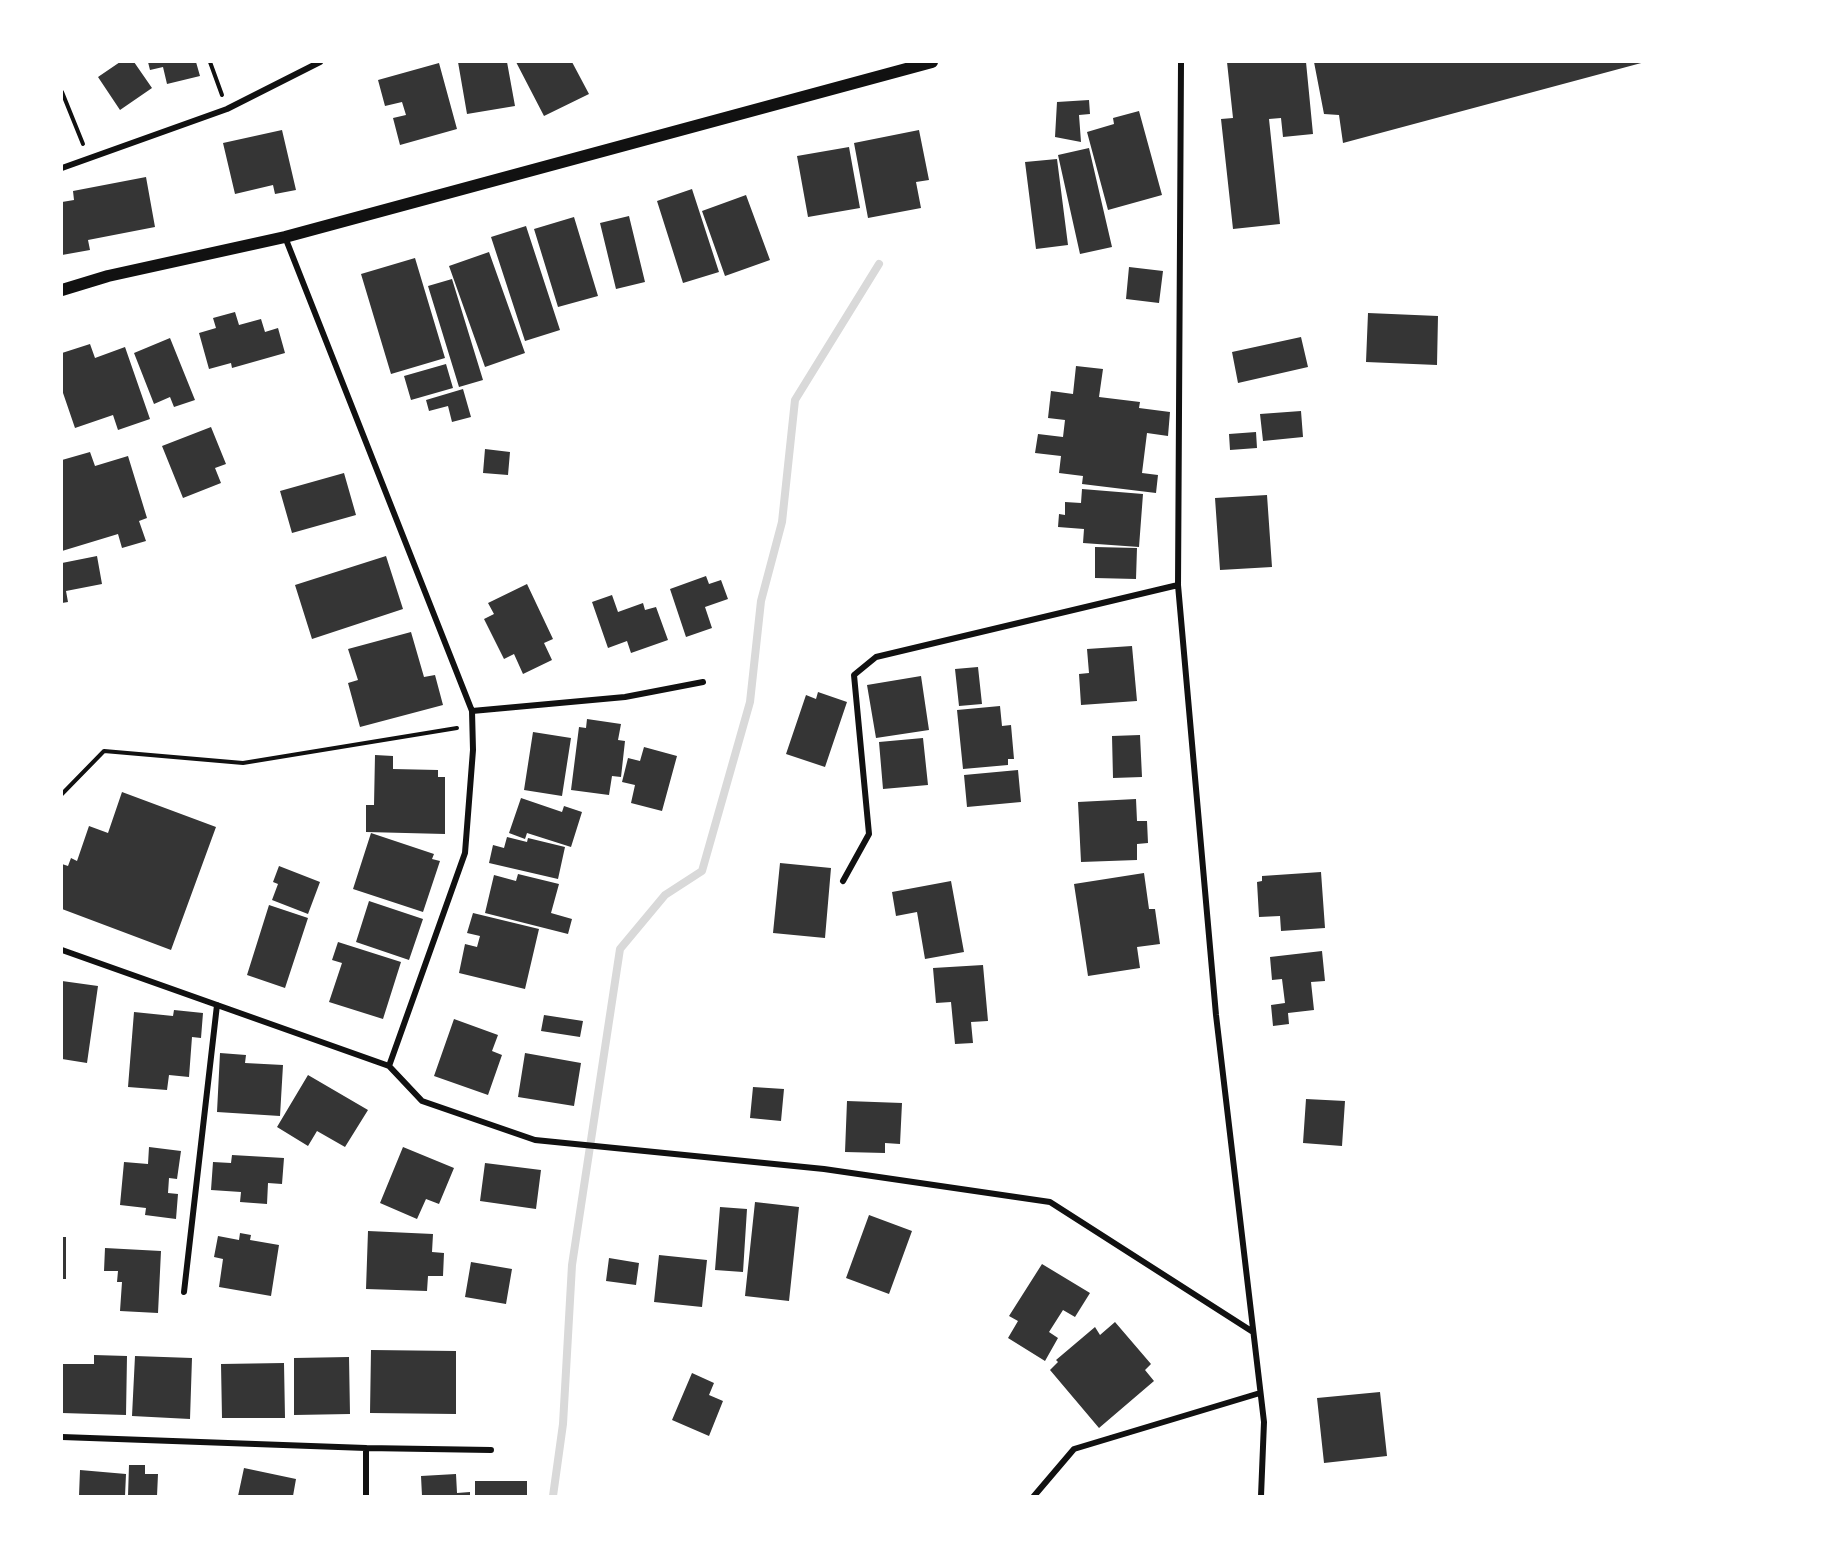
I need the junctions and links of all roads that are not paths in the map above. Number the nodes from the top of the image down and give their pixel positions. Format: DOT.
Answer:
graph roads {
  1 [pos="320,62"];
  2 [pos="932,62"];
  3 [pos="1181,62"];
  4 [pos="62,168"];
  5 [pos="285,237"];
  6 [pos="62,290"];
  7 [pos="1178,585"];
  8 [pos="703,682"];
  9 [pos="472,711"];
  10 [pos="843,881"];
  11 [pos="62,950"];
  12 [pos="217,1005"];
  13 [pos="389,1066"];
  14 [pos="184,1292"];
  15 [pos="1253,1332"];
  16 [pos="1260,1393"];
  17 [pos="62,1437"];
  18 [pos="366,1448"];
  19 [pos="491,1450"];
  20 [pos="366,1497"];
  21 [pos="1034,1497"];
  22 [pos="1261,1497"];
  1 -- 4 [label="street"];
  2 -- 5 [label="main road"];
  3 -- 7 [label="street"];
  5 -- 6 [label="main road"];
  5 -- 9 [label="street"];
  7 -- 10 [label="street"];
  7 -- 15 [label="street"];
  8 -- 9 [label="street"];
  9 -- 13 [label="street"];
  11 -- 12 [label="street"];
  12 -- 13 [label="street"];
  12 -- 14 [label="street"];
  13 -- 15 [label="street"];
  15 -- 16 [label="street"];
  16 -- 21 [label="street"];
  16 -- 22 [label="street"];
  17 -- 18 [label="street"];
  18 -- 19 [label="street"];
  18 -- 20 [label="street"];
}
